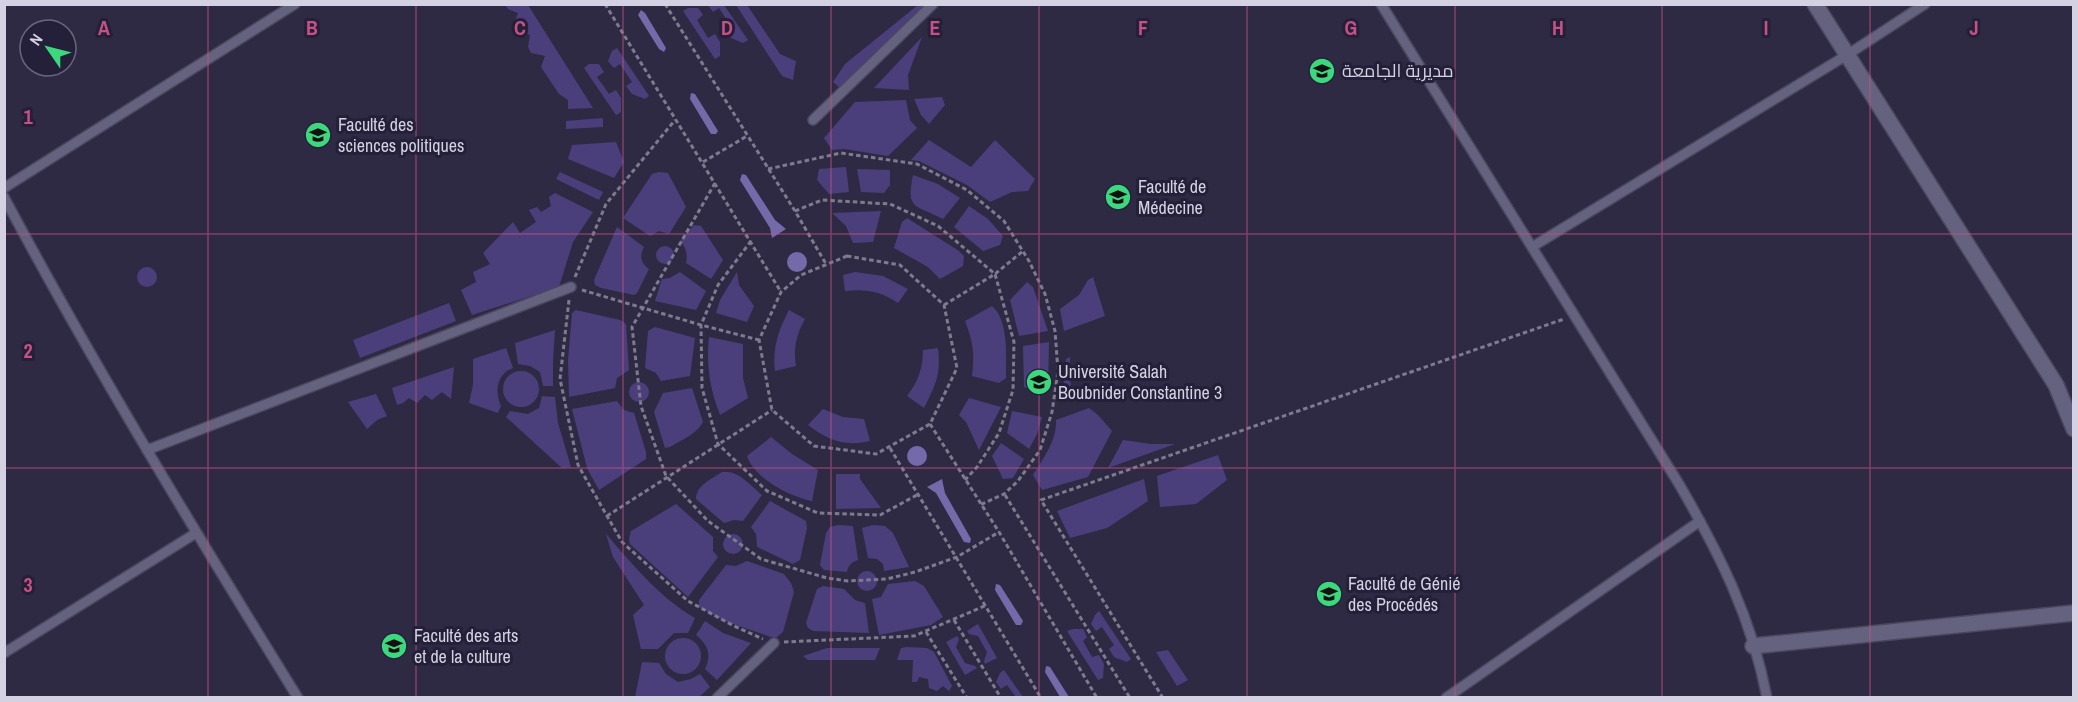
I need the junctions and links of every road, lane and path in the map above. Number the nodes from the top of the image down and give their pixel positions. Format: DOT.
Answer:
graph roads {
  1 [pos="295,4"];
  2 [pos="605,4"];
  3 [pos="665,4"];
  4 [pos="933,4"];
  5 [pos="1381,4"];
  6 [pos="1815,4"];
  7 [pos="1925,4"];
  8 [pos="1846,55"];
  9 [pos="675,120"];
  10 [pos="813,120"];
  11 [pos="747,136"];
  12 [pos="703,162"];
  13 [pos="768,169"];
  14 [pos="715,183"];
  15 [pos="4,188"];
  16 [pos="4,197"];
  17 [pos="795,211"];
  18 [pos="751,241"];
  19 [pos="1532,247"];
  20 [pos="1023,251"];
  21 [pos="826,264"];
  22 [pos="995,274"];
  23 [pos="571,287"];
  24 [pos="781,292"];
  25 [pos="944,306"];
  26 [pos="642,307"];
  27 [pos="1574,316"];
  28 [pos="701,326"];
  29 [pos="759,340"];
  30 [pos="772,410"];
  31 [pos="930,424"];
  32 [pos="2073,429"];
  33 [pos="718,444"];
  34 [pos="890,448"];
  35 [pos="147,450"];
  36 [pos="666,476"];
  37 [pos="965,480"];
  38 [pos="1004,494"];
  39 [pos="917,495"];
  40 [pos="980,505"];
  41 [pos="607,516"];
  42 [pos="1700,521"];
  43 [pos="999,532"];
  44 [pos="196,533"];
  45 [pos="957,557"];
  46 [pos="987,605"];
  47 [pos="2073,613"];
  48 [pos="954,620"];
  49 [pos="926,632"];
  50 [pos="774,643"];
  51 [pos="1753,646"];
  52 [pos="4,653"];
  53 [pos="298,698"];
  54 [pos="717,698"];
  55 [pos="967,698"];
  56 [pos="1001,698"];
  57 [pos="1041,698"];
  58 [pos="1097,698"];
  59 [pos="1130,698"];
  60 [pos="1163,698"];
  61 [pos="1446,698"];
  62 [pos="1767,698"];
  1 -- 15 [label="lane"];
  2 -- 9 [label="path"];
  3 -- 11 [label="path"];
  4 -- 10 [label="lane"];
  5 -- 19 [label="lane"];
  6 -- 8 [label="street"];
  7 -- 8 [label="lane"];
  8 -- 19 [label="lane"];
  8 -- 32 [label="street"];
  9 -- 12 [label="path"];
  9 -- 23 [label="path"];
  11 -- 12 [label="path"];
  11 -- 13 [label="path"];
  12 -- 14 [label="path"];
  13 -- 17 [label="path"];
  13 -- 20 [label="path"];
  14 -- 18 [label="path"];
  14 -- 26 [label="path"];
  16 -- 35 [label="lane"];
  17 -- 21 [label="path"];
  17 -- 22 [label="path"];
  18 -- 24 [label="path"];
  18 -- 28 [label="path"];
  19 -- 27 [label="lane"];
  20 -- 22 [label="path"];
  20 -- 38 [label="path"];
  21 -- 24 [label="path"];
  21 -- 25 [label="path"];
  22 -- 25 [label="path"];
  22 -- 37 [label="path"];
  23 -- 26 [label="path"];
  23 -- 35 [label="lane"];
  23 -- 41 [label="path"];
  24 -- 29 [label="path"];
  25 -- 31 [label="path"];
  26 -- 28 [label="path"];
  26 -- 36 [label="path"];
  27 -- 42 [label="lane"];
  27 -- 60 [label="path"];
  28 -- 29 [label="path"];
  28 -- 33 [label="path"];
  29 -- 30 [label="path"];
  30 -- 33 [label="path"];
  30 -- 34 [label="path"];
  31 -- 34 [label="path"];
  31 -- 37 [label="path"];
  33 -- 36 [label="path"];
  33 -- 39 [label="path"];
  34 -- 39 [label="path"];
  35 -- 44 [label="lane"];
  36 -- 41 [label="path"];
  36 -- 45 [label="path"];
  37 -- 40 [label="path"];
  38 -- 40 [label="path"];
  38 -- 59 [label="path"];
  39 -- 45 [label="path"];
  40 -- 43 [label="path"];
  41 -- 50 [label="path"];
  42 -- 51 [label="lane"];
  42 -- 61 [label="lane"];
  43 -- 45 [label="path"];
  43 -- 58 [label="path"];
  44 -- 52 [label="lane"];
  44 -- 53 [label="lane"];
  45 -- 46 [label="path"];
  46 -- 48 [label="path"];
  46 -- 57 [label="path"];
  47 -- 51 [label="street"];
  48 -- 49 [label="path"];
  48 -- 56 [label="path"];
  49 -- 50 [label="path"];
  49 -- 55 [label="path"];
  50 -- 54 [label="lane"];
  51 -- 62 [label="lane"];
}
